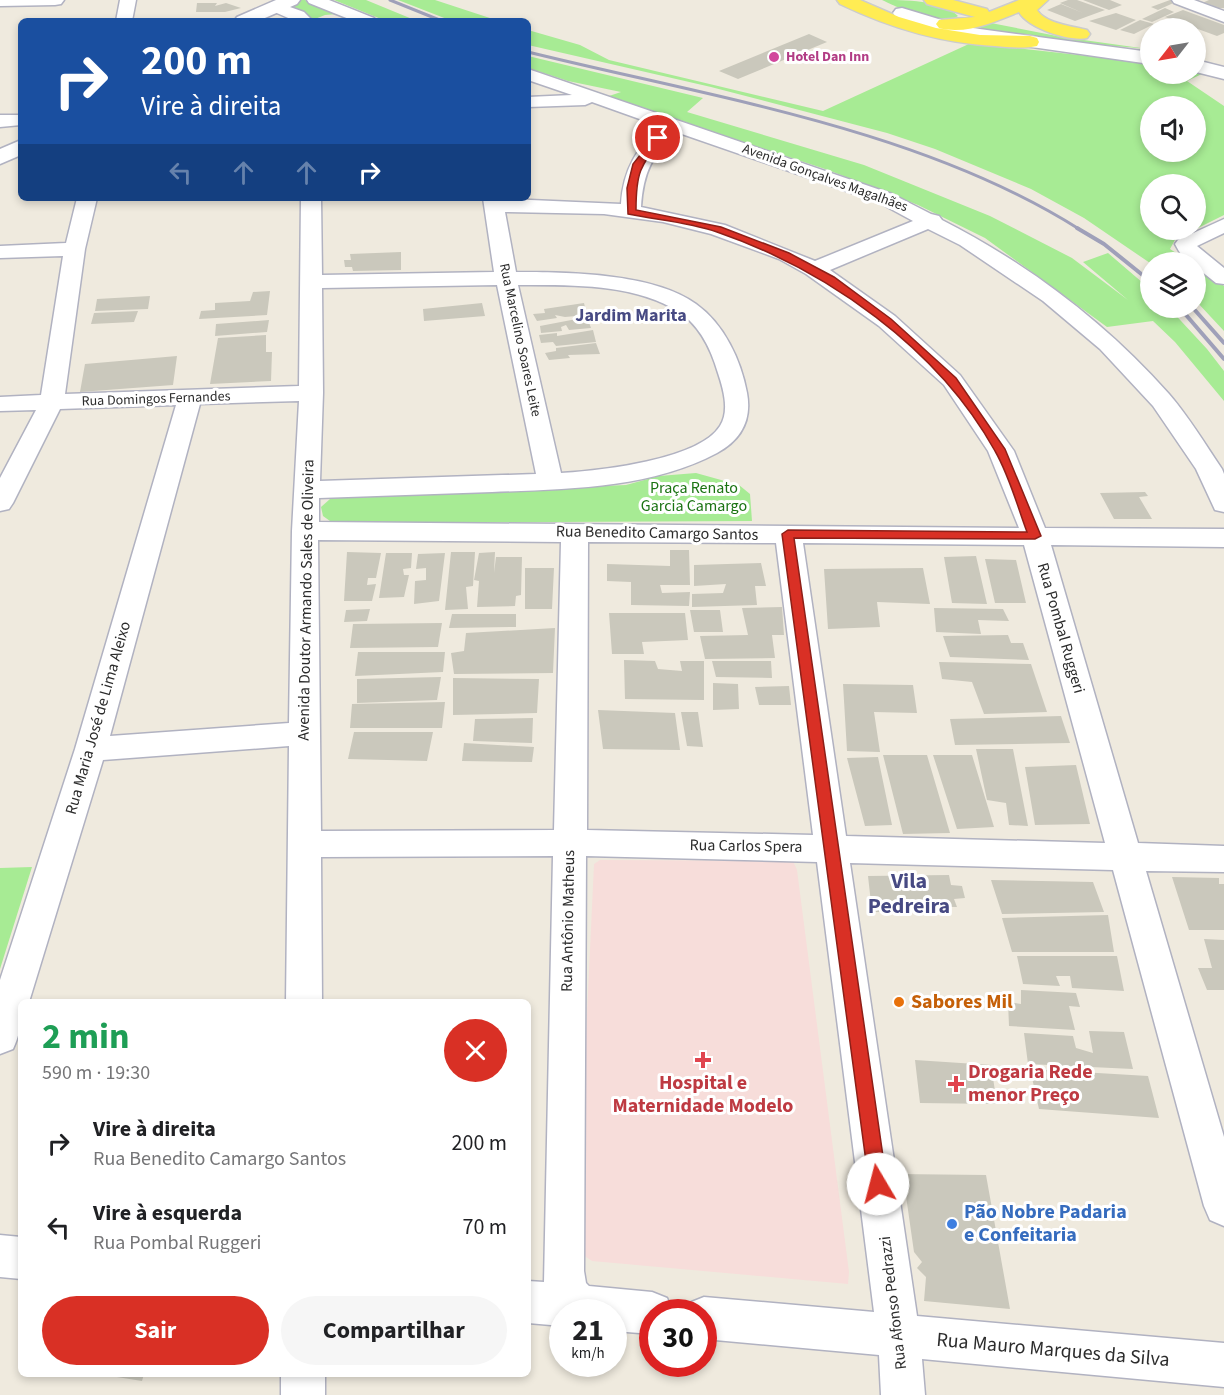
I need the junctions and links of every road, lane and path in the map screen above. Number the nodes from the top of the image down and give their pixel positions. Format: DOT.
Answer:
graph roads {
  1 [pos="55,0"];
  2 [pos="128,0"];
  3 [pos="315,0"];
  4 [pos="846,0"];
  5 [pos="872,0"];
  6 [pos="1037,0"];
  7 [pos="1180,0"];
  8 [pos="0,1"];
  9 [pos="241,1"];
  10 [pos="941,1"];
  11 [pos="281,2"];
  12 [pos="993,8"];
  13 [pos="902,13"];
  14 [pos="1224,16"];
  15 [pos="125,18"];
  16 [pos="248,18"];
  17 [pos="249,18"];
  18 [pos="302,18"];
  19 [pos="334,18"];
  20 [pos="351,18"];
  21 [pos="360,18"];
  22 [pos="952,25"];
  23 [pos="1081,34"];
  24 [pos="1030,42"];
  25 [pos="1140,43"];
  26 [pos="1140,55"];
  27 [pos="1206,58"];
  28 [pos="1224,62"];
  29 [pos="1206,66"];
  30 [pos="1224,71"];
  31 [pos="531,75"];
  32 [pos="582,91"];
  33 [pos="558,101"];
  34 [pos="531,102"];
  35 [pos="614,102"];
  36 [pos="18,120"];
  37 [pos="0,121"];
  38 [pos="677,125"];
  39 [pos="18,148"];
  40 [pos="0,158"];
  41 [pos="86,201"];
  42 [pos="311,201"];
  43 [pos="494,202"];
  44 [pos="631,212"];
  45 [pos="932,220"];
  46 [pos="1224,225"];
  47 [pos="75,249"];
  48 [pos="0,252"];
  49 [pos="814,269"];
  50 [pos="506,278"];
  51 [pos="1224,278"];
  52 [pos="311,282"];
  53 [pos="311,393"];
  54 [pos="190,398"];
  55 [pos="52,402"];
  56 [pos="0,404"];
  57 [pos="550,481"];
  58 [pos="306,490"];
  59 [pos="0,503"];
  60 [pos="1224,504"];
  61 [pos="305,531"];
  62 [pos="574,532"];
  63 [pos="788,534"];
  64 [pos="1035,536"];
  65 [pos="1224,538"];
  66 [pos="304,733"];
  67 [pos="91,749"];
  68 [pos="570,843"];
  69 [pos="304,844"];
  70 [pos="831,848"];
  71 [pos="1126,856"];
  72 [pos="1224,859"];
  73 [pos="304,999"];
  74 [pos="0,1037"];
  75 [pos="1224,1206"];
  76 [pos="0,1256"];
  77 [pos="18,1258"];
  78 [pos="572,1299"];
  79 [pos="531,1302"];
  80 [pos="549,1303"];
  81 [pos="717,1319"];
  82 [pos="898,1336"];
  83 [pos="1224,1365"];
  84 [pos="303,1377"];
  85 [pos="303,1395"];
  86 [pos="903,1395"];
  1 -- 8 [label="main road"];
  2 -- 15 [label="street"];
  3 -- 21 [label="street"];
  4 -- 24 [label="main road"];
  5 -- 13 [label="main road"];
  6 -- 12 [label="main road"];
  6 -- 23 [label="main road"];
  7 -- 14 [label="street"];
  9 -- 16 [label="main road"];
  10 -- 12 [label="main road"];
  10 -- 22 [label="main road"];
  11 -- 17 [label="main road"];
  11 -- 18 [label="street"];
  12 -- 22 [label="main road"];
  12 -- 23 [label="main road"];
  13 -- 22 [label="main road"];
  13 -- 24 [label="main road"];
  19 -- 20 [label="street"];
  23 -- 25 [label="main road"];
  24 -- 26 [label="main road"];
  27 -- 28 [label="main road"];
  29 -- 30 [label="main road"];
  31 -- 32 [label="street, Avenida Gonçalves Magalhães"];
  32 -- 33 [label="street"];
  32 -- 35 [label="street, Avenida Gonçalves Magalhães"];
  33 -- 34 [label="street"];
  33 -- 35 [label="street"];
  35 -- 38 [label="street, Avenida Gonçalves Magalhães"];
  36 -- 37 [label="street"];
  38 -- 44 [label="street"];
  38 -- 45 [label="street, Avenida Gonçalves Magalhães"];
  39 -- 40 [label="main road"];
  41 -- 47 [label="street"];
  42 -- 52 [label="street, Avenida Doutor Armando Sales de Oliveira"];
  43 -- 44 [label="street, Rua Pombal Ruggeri"];
  43 -- 50 [label="street, Rua Marcelino Soares Leite"];
  44 -- 49 [label="street, Rua Pombal Ruggeri"];
  45 -- 49 [label="street"];
  45 -- 60 [label="street, Avenida Gonçalves Magalhães"];
  46 -- 51 [label="street"];
  47 -- 48 [label="street"];
  47 -- 55 [label="street"];
  49 -- 64 [label="street, Rua Pombal Ruggeri"];
  50 -- 52 [label="street"];
  50 -- 57 [label="street, Rua Marcelino Soares Leite"];
  50 -- 57 [label="street"];
  52 -- 53 [label="street, Avenida Doutor Armando Sales de Oliveira"];
  53 -- 54 [label="street, Rua Domingos Fernandes"];
  53 -- 58 [label="street, Avenida Doutor Armando Sales de Oliveira"];
  54 -- 55 [label="street, Rua Domingos Fernandes"];
  54 -- 67 [label="street, Rua Maria José de Lima Aleixo"];
  55 -- 56 [label="street, Rua Domingos Fernandes"];
  55 -- 59 [label="street"];
  57 -- 58 [label="street"];
  58 -- 61 [label="street, Avenida Doutor Armando Sales de Oliveira"];
  61 -- 62 [label="street, Rua Benedito Camargo Santos"];
  61 -- 66 [label="street, Avenida Doutor Armando Sales de Oliveira"];
  62 -- 63 [label="street, Rua Benedito Camargo Santos"];
  62 -- 68 [label="street, Rua Antônio Matheus"];
  63 -- 64 [label="street, Rua Benedito Camargo Santos"];
  63 -- 70 [label="street, Rua Afonso Pedrazzi"];
  64 -- 65 [label="street, Rua Benedito Camargo Santos"];
  64 -- 71 [label="street, Rua Pombal Ruggeri"];
  66 -- 67 [label="street"];
  66 -- 69 [label="street, Avenida Doutor Armando Sales de Oliveira"];
  67 -- 74 [label="street, Rua Maria José de Lima Aleixo"];
  68 -- 69 [label="street, Rua Carlos Spera"];
  68 -- 70 [label="street, Rua Carlos Spera"];
  68 -- 78 [label="street, Rua Antônio Matheus"];
  69 -- 73 [label="street, Avenida Doutor Armando Sales de Oliveira"];
  70 -- 71 [label="street, Rua Carlos Spera"];
  70 -- 82 [label="street, Rua Afonso Pedrazzi"];
  71 -- 72 [label="street, Rua Carlos Spera"];
  71 -- 75 [label="street, Rua Pombal Ruggeri"];
  76 -- 77 [label="street"];
  79 -- 80 [label="street"];
  81 -- 82 [label="street, Rua Mauro Marques da Silva"];
  82 -- 83 [label="street, Rua Mauro Marques da Silva"];
  82 -- 86 [label="street, Rua Afonso Pedrazzi"];
  84 -- 85 [label="street"];
}
